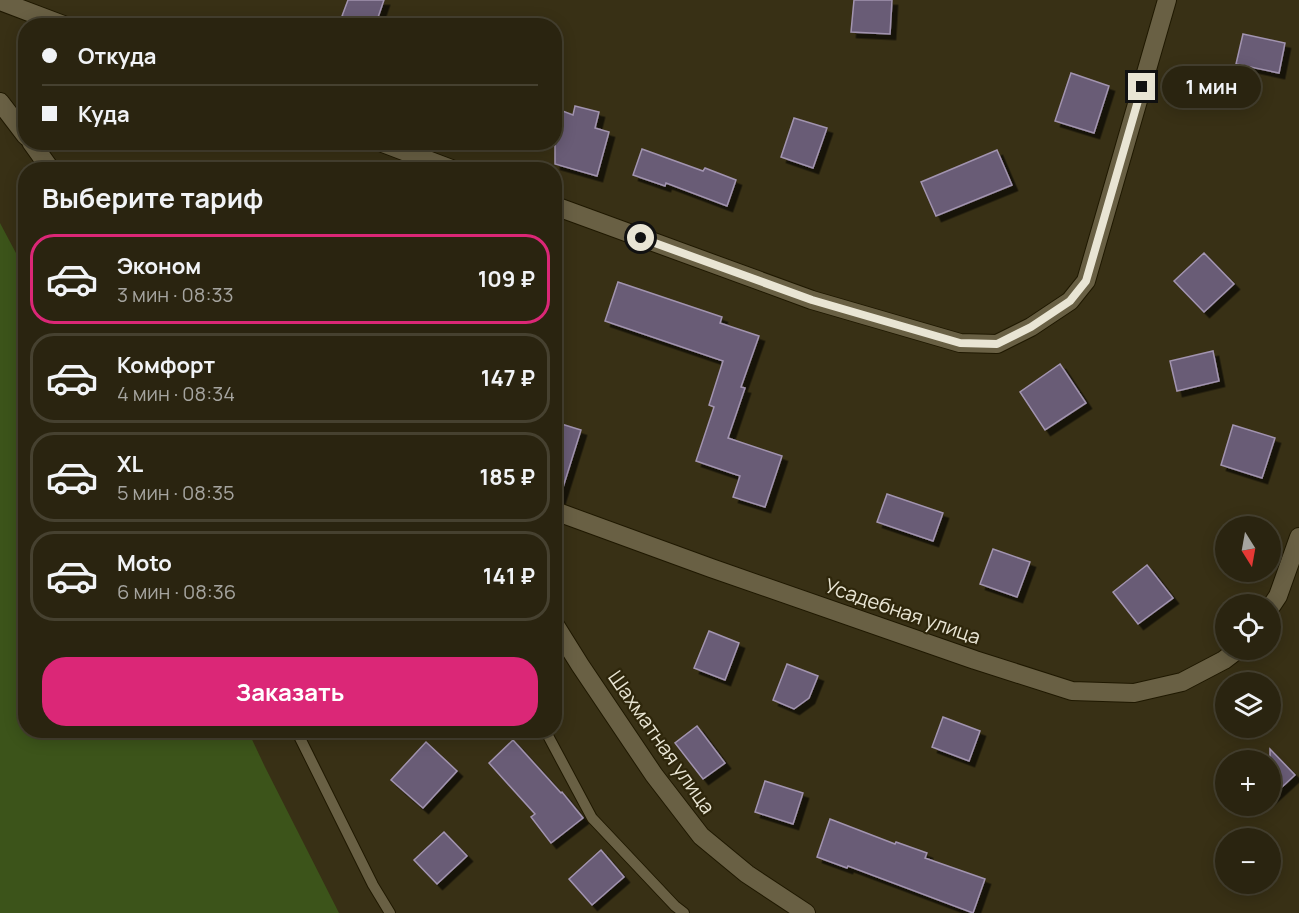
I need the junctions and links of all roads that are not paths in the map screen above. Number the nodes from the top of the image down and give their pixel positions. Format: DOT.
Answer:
graph roads {
  1 [pos="1167,0"];
  2 [pos="0,1"];
  3 [pos="45,18"];
  4 [pos="0,102"];
  5 [pos="18,126"];
  6 [pos="401,150"];
  7 [pos="433,162"];
  8 [pos="562,209"];
  9 [pos="562,514"];
  10 [pos="1299,537"];
  11 [pos="1279,594"];
  12 [pos="562,636"];
  13 [pos="1224,660"];
  14 [pos="300,738"];
  15 [pos="549,738"];
  16 [pos="390,913"];
  17 [pos="684,913"];
  18 [pos="806,913"];
  1 -- 8 [label="street"];
  2 -- 3 [label="street"];
  4 -- 5 [label="street"];
  6 -- 7 [label="street"];
  9 -- 13 [label="street, Усадебная улица"];
  10 -- 11 [label="street"];
  12 -- 18 [label="street, Шахматная улица"];
  14 -- 16 [label="lane"];
  15 -- 17 [label="lane"];
}
